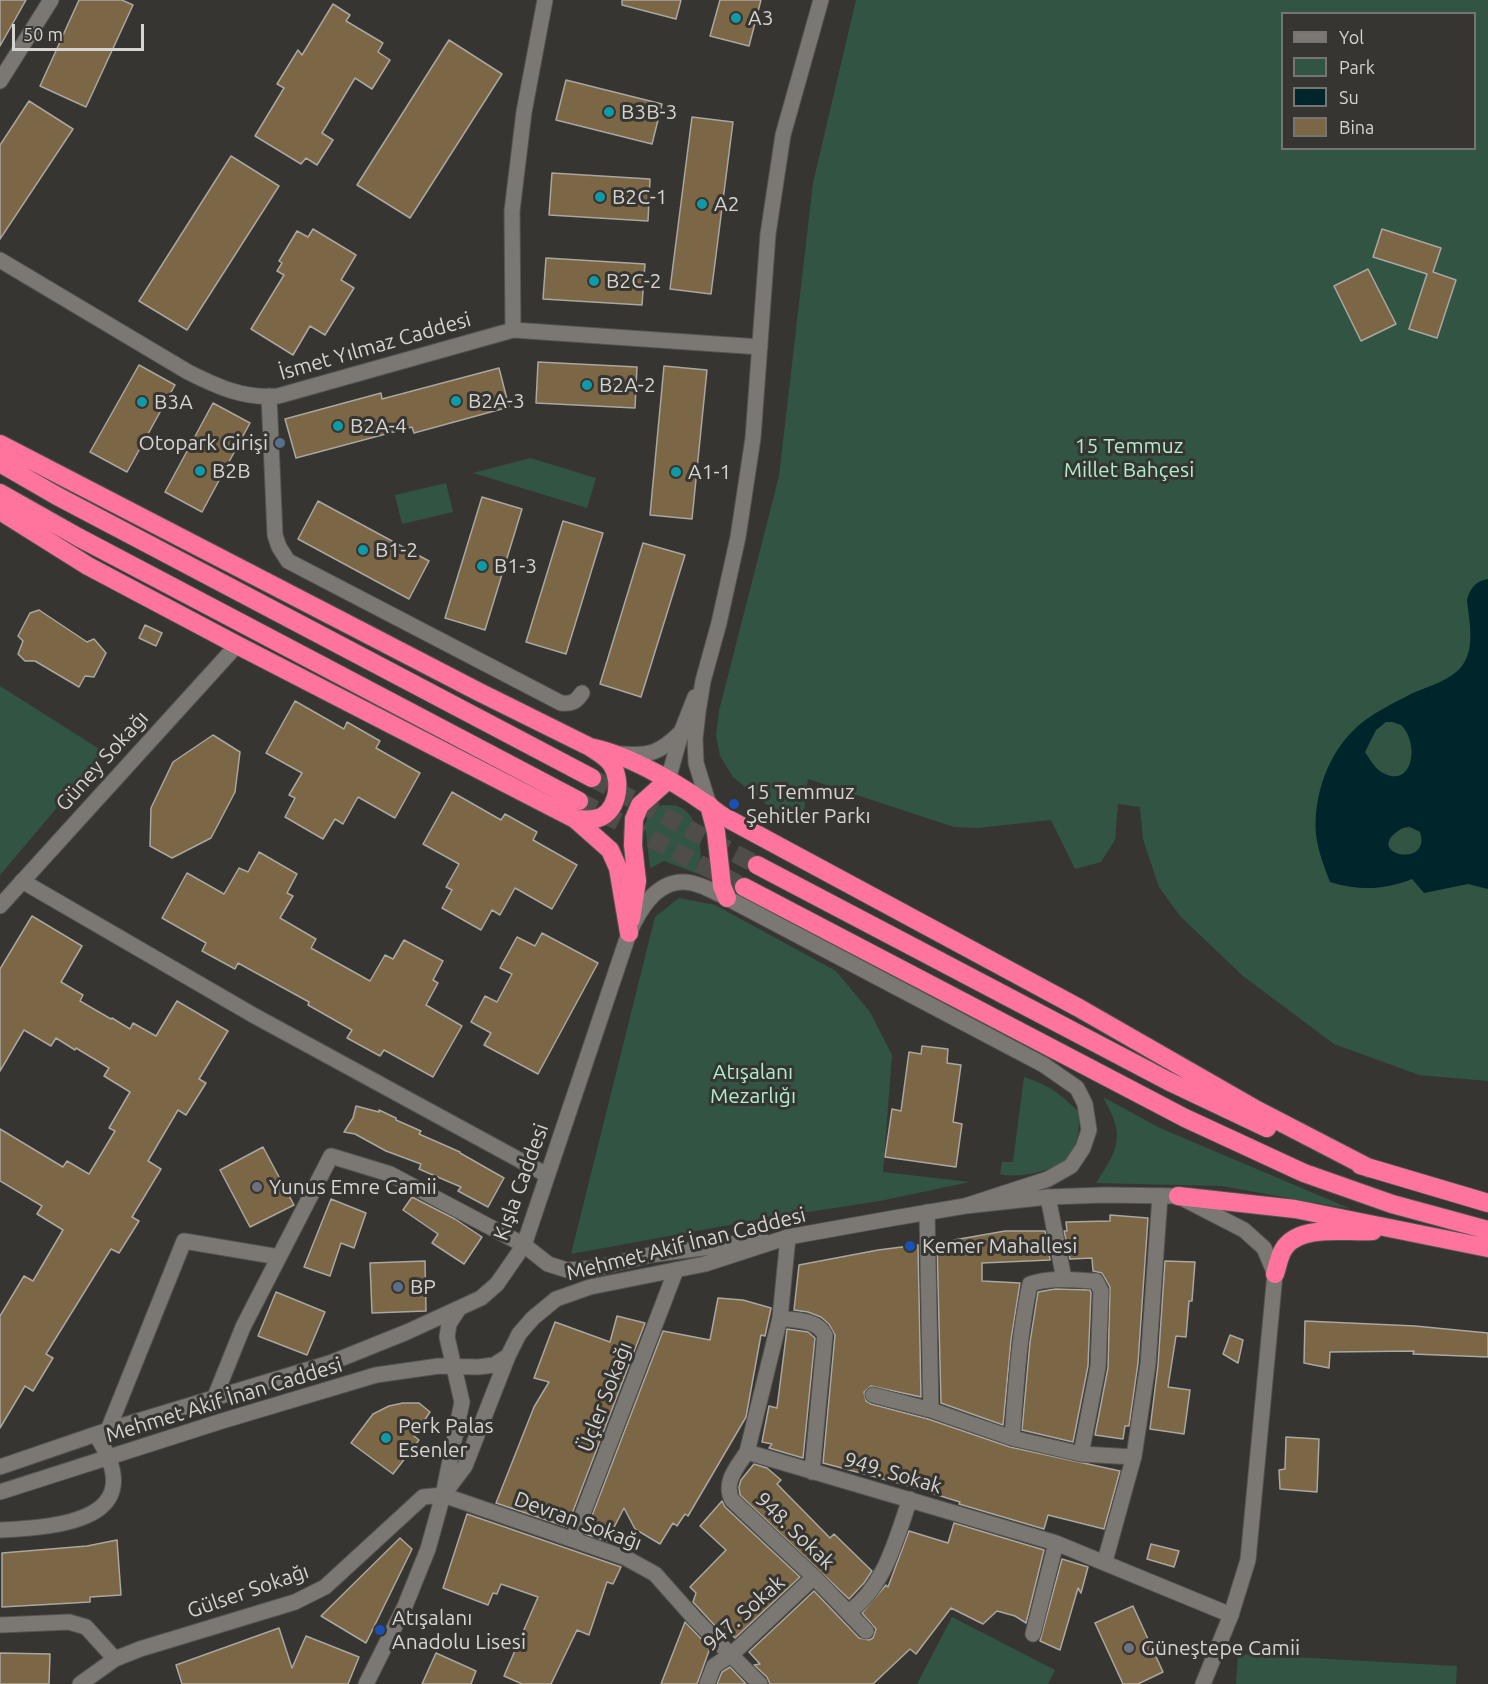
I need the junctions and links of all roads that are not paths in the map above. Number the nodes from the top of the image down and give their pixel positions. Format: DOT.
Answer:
graph roads {
  1 [pos="51,0"];
  2 [pos="545,0"];
  3 [pos="821,0"];
  4 [pos="0,81"];
  5 [pos="0,260"];
  6 [pos="513,330"];
  7 [pos="760,347"];
  8 [pos="269,396"];
  9 [pos="0,444"];
  10 [pos="0,463"];
  11 [pos="0,493"];
  12 [pos="0,511"];
  13 [pos="237,645"];
  14 [pos="704,681"];
  15 [pos="582,693"];
  16 [pos="682,730"];
  17 [pos="590,747"];
  18 [pos="616,754"];
  19 [pos="592,778"];
  20 [pos="668,780"];
  21 [pos="579,801"];
  22 [pos="709,805"];
  23 [pos="575,819"];
  24 [pos="757,865"];
  25 [pos="22,880"];
  26 [pos="744,887"];
  27 [pos="727,898"];
  28 [pos="0,906"];
  29 [pos="629,933"];
  30 [pos="1369,1168"];
  31 [pos="547,1176"];
  32 [pos="1169,1196"];
  33 [pos="1048,1197"];
  34 [pos="1488,1203"];
  35 [pos="965,1206"];
  36 [pos="927,1212"];
  37 [pos="1395,1229"];
  38 [pos="1488,1230"];
  39 [pos="789,1237"];
  40 [pos="524,1245"];
  41 [pos="1488,1248"];
  42 [pos="279,1257"];
  43 [pos="676,1270"];
  44 [pos="1275,1274"];
  45 [pos="1064,1279"];
  46 [pos="458,1310"];
  47 [pos="780,1318"];
  48 [pos="508,1356"];
  49 [pos="453,1366"];
  50 [pos="873,1395"];
  51 [pos="214,1399"];
  52 [pos="931,1410"];
  53 [pos="102,1432"];
  54 [pos="1012,1437"];
  55 [pos="747,1452"];
  56 [pos="1081,1454"];
  57 [pos="109,1457"];
  58 [pos="1134,1457"];
  59 [pos="0,1467"];
  60 [pos="812,1472"];
  61 [pos="0,1492"];
  62 [pos="443,1495"];
  63 [pos="910,1499"];
  64 [pos="0,1530"];
  65 [pos="573,1539"];
  66 [pos="1056,1543"];
  67 [pos="1105,1562"];
  68 [pos="814,1577"];
  69 [pos="849,1612"];
  70 [pos="1231,1615"];
  71 [pos="0,1626"];
  72 [pos="866,1632"];
  73 [pos="1033,1634"];
  74 [pos="732,1654"];
  75 [pos="115,1659"];
  76 [pos="80,1684"];
  77 [pos="366,1684"];
  78 [pos="707,1684"];
  79 [pos="760,1684"];
  80 [pos="1203,1684"];
  1 -- 4 [label="street"];
  2 -- 6 [label="street"];
  3 -- 7 [label="street"];
  5 -- 8 [label="street, İsmet Yılmaz Caddesi"];
  6 -- 7 [label="street, İsmet Yılmaz Caddesi"];
  6 -- 8 [label="street, İsmet Yılmaz Caddesi"];
  7 -- 14 [label="street"];
  8 -- 15 [label="street"];
  9 -- 17 [label="highway"];
  10 -- 19 [label="highway"];
  11 -- 21 [label="highway"];
  12 -- 13 [label="highway"];
  13 -- 23 [label="highway"];
  13 -- 25 [label="street, Güney Sokağı"];
  14 -- 16 [label="street"];
  14 -- 22 [label="street"];
  16 -- 18 [label="street"];
  16 -- 20 [label="street"];
  17 -- 18 [label="highway"];
  17 -- 23 [label="highway"];
  18 -- 20 [label="highway"];
  20 -- 22 [label="highway"];
  20 -- 29 [label="highway"];
  22 -- 27 [label="highway"];
  22 -- 30 [label="highway"];
  23 -- 29 [label="highway"];
  24 -- 30 [label="highway"];
  25 -- 28 [label="street, Güney Sokağı"];
  25 -- 31 [label="street"];
  26 -- 38 [label="highway"];
  27 -- 29 [label="street, Kışla Caddesi"];
  27 -- 35 [label="street, Kışla Caddesi"];
  29 -- 31 [label="street, Kışla Caddesi"];
  30 -- 34 [label="highway"];
  31 -- 40 [label="street, Kışla Caddesi"];
  32 -- 33 [label="street, Mehmet Akif İnan Caddesi"];
  32 -- 37 [label="highway"];
  32 -- 44 [label="street"];
  32 -- 58 [label="street"];
  33 -- 35 [label="street, Mehmet Akif İnan Caddesi"];
  33 -- 45 [label="street"];
  35 -- 36 [label="street, Mehmet Akif İnan Caddesi"];
  36 -- 39 [label="street, Mehmet Akif İnan Caddesi"];
  36 -- 52 [label="street"];
  37 -- 41 [label="highway"];
  37 -- 44 [label="highway"];
  39 -- 40 [label="street"];
  39 -- 43 [label="street, Mehmet Akif İnan Caddesi"];
  39 -- 47 [label="street"];
  40 -- 42 [label="street"];
  40 -- 46 [label="street, Kışla Caddesi"];
  42 -- 51 [label="street"];
  42 -- 53 [label="street"];
  43 -- 48 [label="street, Mehmet Akif İnan Caddesi"];
  43 -- 65 [label="street, Üçler Sokağı"];
  44 -- 70 [label="street"];
  45 -- 54 [label="street"];
  45 -- 56 [label="street"];
  46 -- 49 [label="street"];
  46 -- 51 [label="street, Mehmet Akif İnan Caddesi"];
  47 -- 55 [label="street"];
  47 -- 60 [label="street"];
  48 -- 49 [label="street, Mehmet Akif İnan Caddesi"];
  48 -- 62 [label="street"];
  49 -- 57 [label="street, Mehmet Akif İnan Caddesi"];
  49 -- 62 [label="street"];
  50 -- 52 [label="street"];
  51 -- 53 [label="street, Mehmet Akif İnan Caddesi"];
  52 -- 54 [label="street"];
  53 -- 57 [label="street"];
  53 -- 59 [label="street, Mehmet Akif İnan Caddesi"];
  54 -- 56 [label="street"];
  55 -- 60 [label="street, 949. Sokak"];
  55 -- 68 [label="street, 948. Sokak"];
  56 -- 58 [label="street"];
  57 -- 61 [label="street, Mehmet Akif İnan Caddesi"];
  57 -- 64 [label="street"];
  58 -- 67 [label="street"];
  60 -- 63 [label="street, 949. Sokak"];
  62 -- 65 [label="street, Devran Sokağı"];
  62 -- 75 [label="street, Gülser Sokağı"];
  62 -- 77 [label="street"];
  63 -- 66 [label="street, 949. Sokak"];
  63 -- 69 [label="street"];
  65 -- 74 [label="street, Devran Sokağı"];
  66 -- 67 [label="street, 949. Sokak"];
  66 -- 73 [label="street"];
  67 -- 70 [label="street, 949. Sokak"];
  68 -- 69 [label="street, 948. Sokak"];
  68 -- 74 [label="street, 947. Sokak"];
  69 -- 72 [label="street, 948. Sokak"];
  70 -- 80 [label="street"];
  71 -- 75 [label="street"];
  74 -- 78 [label="street, 947. Sokak"];
  74 -- 79 [label="street, Devran Sokağı"];
  75 -- 76 [label="street, Gülser Sokağı"];
}
